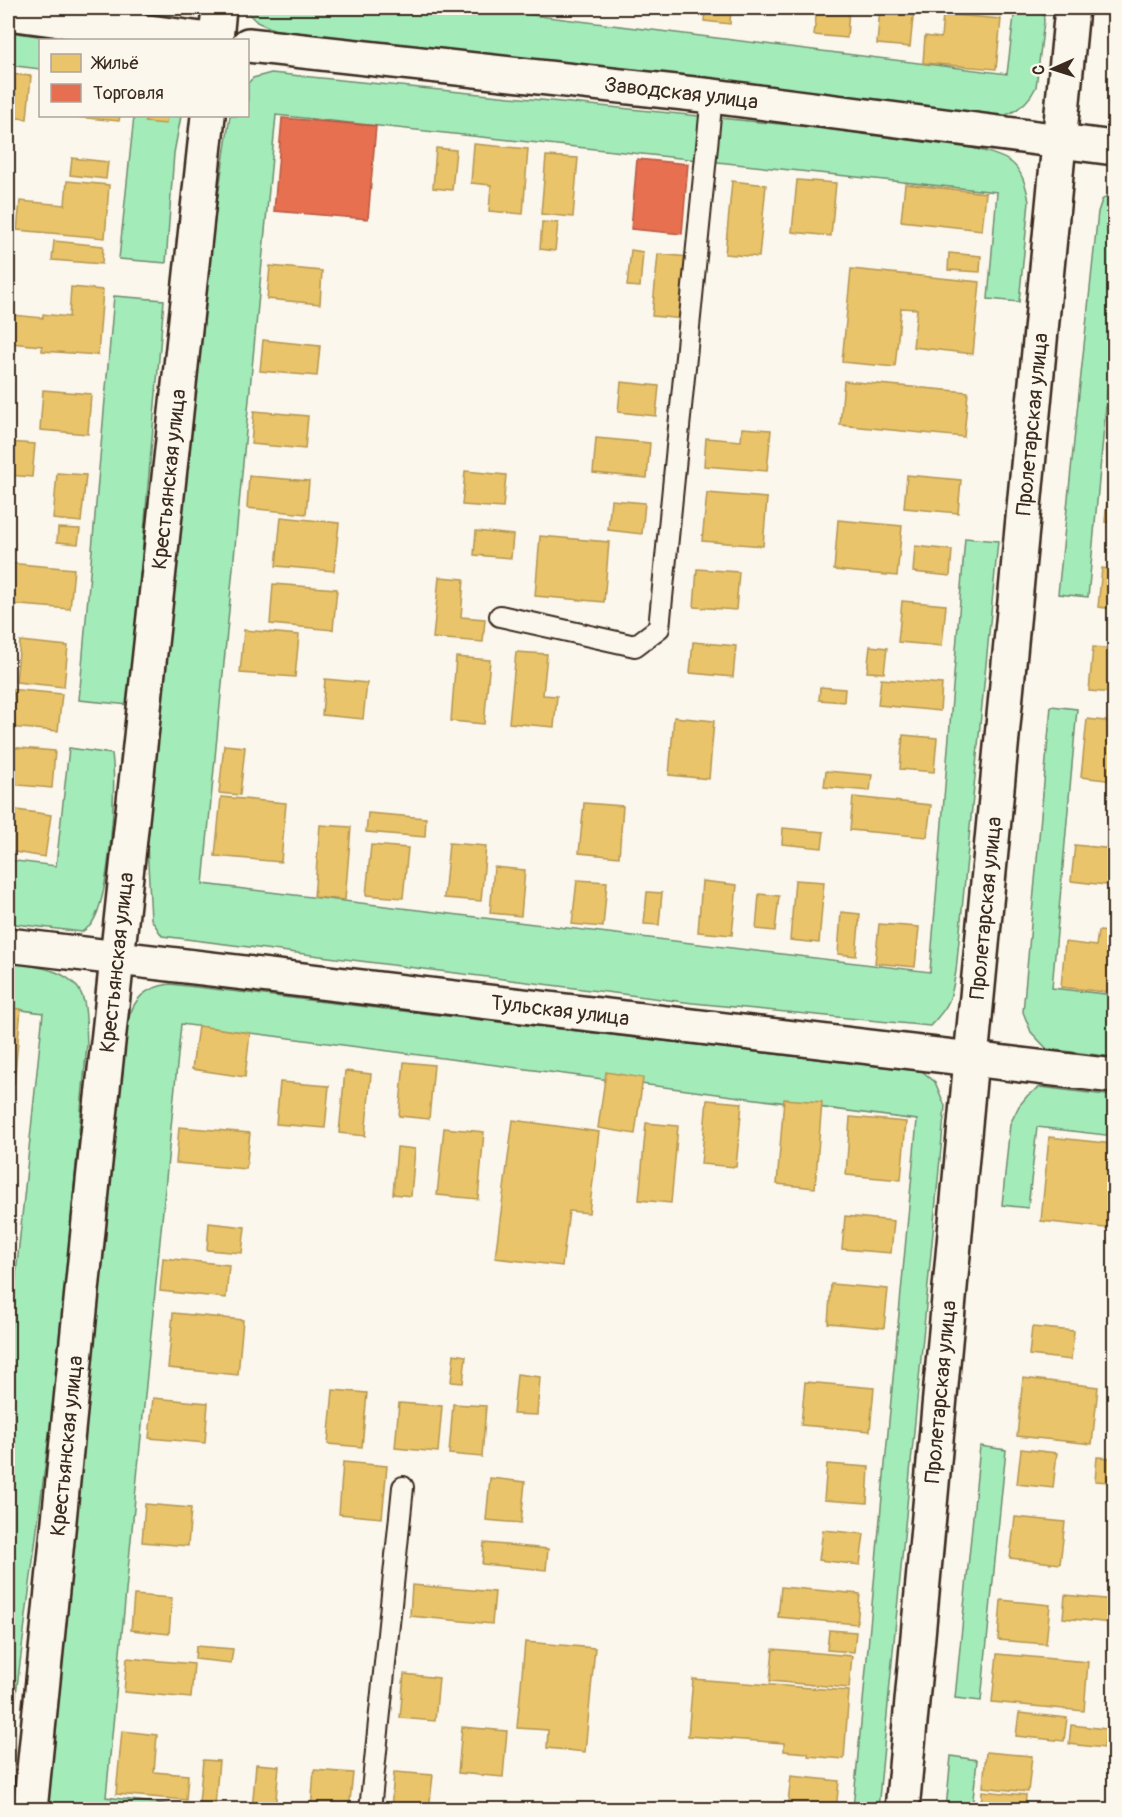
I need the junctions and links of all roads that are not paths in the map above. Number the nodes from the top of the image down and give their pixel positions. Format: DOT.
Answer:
graph roads {
  1 [pos="219,8"];
  2 [pos="1072,8"];
  3 [pos="8,13"];
  4 [pos="201,39"];
  5 [pos="216,39"];
  6 [pos="249,45"];
  7 [pos="712,96"];
  8 [pos="208,117"];
  9 [pos="1059,140"];
  10 [pos="1114,148"];
  11 [pos="500,616"];
  12 [pos="8,945"];
  13 [pos="117,959"];
  14 [pos="970,1059"];
  15 [pos="1114,1076"];
  16 [pos="403,1487"];
  17 [pos="30,1809"];
  18 [pos="370,1809"];
  19 [pos="902,1809"];
  1 -- 5 [label="street"];
  2 -- 9 [label="street, Пролетарская улица"];
  3 -- 4 [label="street"];
  6 -- 7 [label="street, Заводская улица"];
  7 -- 9 [label="street, Заводская улица"];
  7 -- 11 [label="lane"];
  8 -- 13 [label="street, Крестьянская улица"];
  9 -- 10 [label="street, Заводская улица"];
  9 -- 14 [label="street, Пролетарская улица"];
  12 -- 13 [label="street, Тульская улица"];
  13 -- 14 [label="street, Тульская улица"];
  13 -- 17 [label="street, Крестьянская улица"];
  14 -- 15 [label="street, Тульская улица"];
  14 -- 19 [label="street, Пролетарская улица"];
  16 -- 18 [label="lane"];
}
